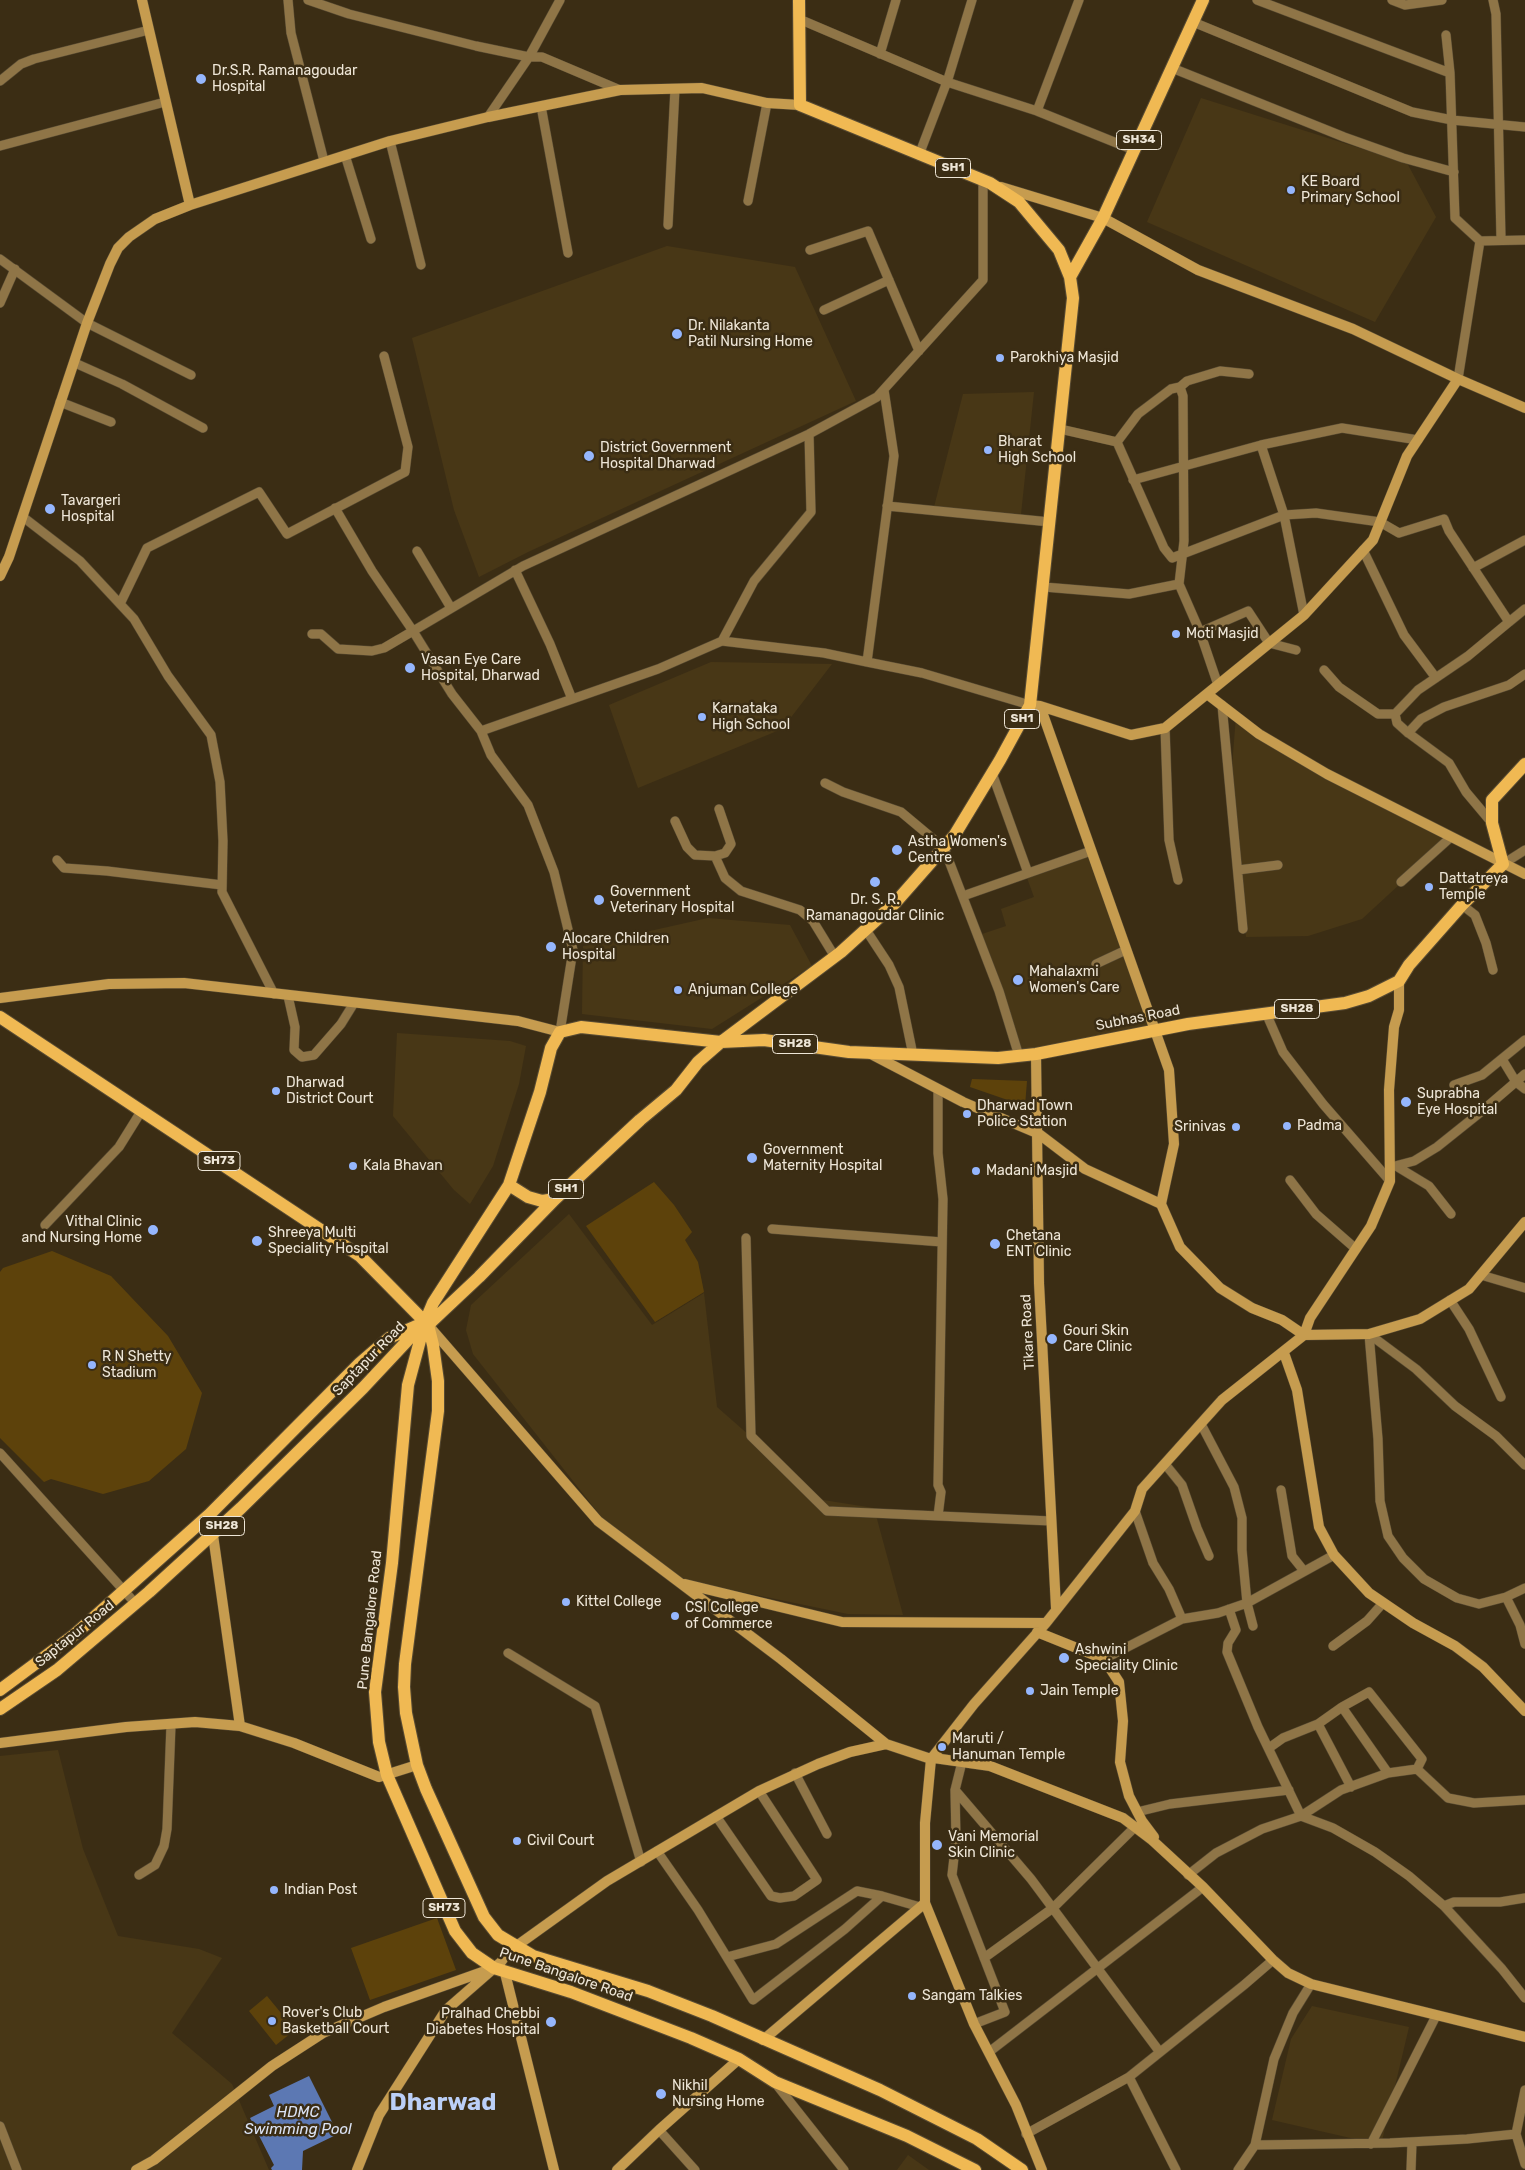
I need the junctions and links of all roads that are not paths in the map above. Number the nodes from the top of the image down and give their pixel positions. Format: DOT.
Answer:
graph roads {
  1 [pos="142,0"];
  2 [pos="288,0"];
  3 [pos="308,0"];
  4 [pos="560,0"];
  5 [pos="798,0"];
  6 [pos="896,0"];
  7 [pos="972,0"];
  8 [pos="1079,0"];
  9 [pos="1203,0"];
  10 [pos="1257,0"];
  11 [pos="1392,0"];
  12 [pos="1442,0"];
  13 [pos="1493,0"];
  14 [pos="799,19"];
  15 [pos="1193,22"];
  16 [pos="148,30"];
  17 [pos="1446,36"];
  18 [pos="880,54"];
  19 [pos="529,57"];
  20 [pos="1172,68"];
  21 [pos="1450,73"];
  22 [pos="0,81"];
  23 [pos="947,82"];
  24 [pos="675,89"];
  25 [pos="620,90"];
  26 [pos="165,102"];
  27 [pos="767,103"];
  28 [pos="800,105"];
  29 [pos="541,106"];
  30 [pos="1037,111"];
  31 [pos="488,117"];
  32 [pos="1452,120"];
  33 [pos="1498,124"];
  34 [pos="1525,127"];
  35 [pos="390,141"];
  36 [pos="0,146"];
  37 [pos="1134,150"];
  38 [pos="345,154"];
  39 [pos="920,155"];
  40 [pos="324,161"];
  41 [pos="1454,172"];
  42 [pos="987,182"];
  43 [pos="748,201"];
  44 [pos="190,205"];
  45 [pos="1103,218"];
  46 [pos="668,225"];
  47 [pos="371,239"];
  48 [pos="1501,239"];
  49 [pos="1525,240"];
  50 [pos="1480,241"];
  51 [pos="810,250"];
  52 [pos="568,252"];
  53 [pos="0,259"];
  54 [pos="421,264"];
  55 [pos="15,269"];
  56 [pos="1070,277"];
  57 [pos="888,280"];
  58 [pos="0,303"];
  59 [pos="824,310"];
  60 [pos="87,323"];
  61 [pos="919,351"];
  62 [pos="384,356"];
  63 [pos="74,363"];
  64 [pos="1249,374"];
  65 [pos="191,375"];
  66 [pos="1458,379"];
  67 [pos="1180,387"];
  68 [pos="884,390"];
  69 [pos="60,402"];
  70 [pos="1525,408"];
  71 [pos="111,422"];
  72 [pos="204,428"];
  73 [pos="1060,429"];
  74 [pos="809,434"];
  75 [pos="1418,440"];
  76 [pos="1118,442"];
  77 [pos="1261,445"];
  78 [pos="1182,466"];
  79 [pos="1133,480"];
  80 [pos="888,506"];
  81 [pos="335,508"];
  82 [pos="1284,515"];
  83 [pos="23,517"];
  84 [pos="1050,522"];
  85 [pos="1380,522"];
  86 [pos="1525,540"];
  87 [pos="1363,550"];
  88 [pos="417,551"];
  89 [pos="1181,554"];
  90 [pos="1473,568"];
  91 [pos="515,570"];
  92 [pos="0,576"];
  93 [pos="1180,584"];
  94 [pos="1044,587"];
  95 [pos="120,604"];
  96 [pos="451,608"];
  97 [pos="1525,609"];
  98 [pos="1304,614"];
  99 [pos="1510,622"];
  100 [pos="413,631"];
  101 [pos="1200,632"];
  102 [pos="312,634"];
  103 [pos="722,641"];
  104 [pos="1269,643"];
  105 [pos="1296,650"];
  106 [pos="867,662"];
  107 [pos="1324,670"];
  108 [pos="1525,674"];
  109 [pos="1436,678"];
  110 [pos="1218,686"];
  111 [pos="1207,694"];
  112 [pos="572,699"];
  113 [pos="1035,705"];
  114 [pos="1222,705"];
  115 [pos="1395,714"];
  116 [pos="1165,728"];
  117 [pos="481,731"];
  118 [pos="1408,734"];
  119 [pos="1525,764"];
  120 [pos="992,773"];
  121 [pos="825,783"];
  122 [pos="719,809"];
  123 [pos="676,821"];
  124 [pos="1492,824"];
  125 [pos="1451,837"];
  126 [pos="944,848"];
  127 [pos="1525,850"];
  128 [pos="1091,851"];
  129 [pos="715,856"];
  130 [pos="57,860"];
  131 [pos="1503,864"];
  132 [pos="1278,865"];
  133 [pos="1238,870"];
  134 [pos="1028,873"];
  135 [pos="1525,874"];
  136 [pos="1178,880"];
  137 [pos="1401,882"];
  138 [pos="222,885"];
  139 [pos="962,896"];
  140 [pos="1462,905"];
  141 [pos="1243,929"];
  142 [pos="866,930"];
  143 [pos="1126,950"];
  144 [pos="835,957"];
  145 [pos="1096,964"];
  146 [pos="1492,970"];
  147 [pos="1399,981"];
  148 [pos="274,994"];
  149 [pos="288,996"];
  150 [pos="0,998"];
  151 [pos="354,1004"];
  152 [pos="1266,1013"];
  153 [pos="0,1017"];
  154 [pos="1155,1030"];
  155 [pos="560,1032"];
  156 [pos="1525,1040"];
  157 [pos="721,1042"];
  158 [pos="868,1053"];
  159 [pos="1036,1054"];
  160 [pos="913,1055"];
  161 [pos="1019,1056"];
  162 [pos="1502,1059"];
  163 [pos="1525,1074"];
  164 [pos="1516,1082"];
  165 [pos="1454,1085"];
  166 [pos="938,1089"];
  167 [pos="1525,1089"];
  168 [pos="142,1110"];
  169 [pos="1039,1134"];
  170 [pos="1394,1166"];
  171 [pos="1290,1180"];
  172 [pos="1390,1181"];
  173 [pos="509,1185"];
  174 [pos="554,1199"];
  175 [pos="1161,1204"];
  176 [pos="1451,1214"];
  177 [pos="1525,1222"];
  178 [pos="45,1225"];
  179 [pos="772,1229"];
  180 [pos="746,1238"];
  181 [pos="942,1242"];
  182 [pos="1356,1249"];
  183 [pos="1481,1275"];
  184 [pos="1525,1288"];
  185 [pos="1450,1300"];
  186 [pos="427,1323"];
  187 [pos="1369,1334"];
  188 [pos="1304,1335"];
  189 [pos="1284,1353"];
  190 [pos="1501,1396"];
  191 [pos="1201,1424"];
  192 [pos="0,1453"];
  193 [pos="1166,1464"];
  194 [pos="1525,1465"];
  195 [pos="1281,1490"];
  196 [pos="1135,1511"];
  197 [pos="210,1514"];
  198 [pos="938,1516"];
  199 [pos="1052,1521"];
  200 [pos="213,1534"];
  201 [pos="1334,1555"];
  202 [pos="1209,1556"];
  203 [pos="1304,1571"];
  204 [pos="680,1583"];
  205 [pos="1525,1588"];
  206 [pos="125,1591"];
  207 [pos="1506,1597"];
  208 [pos="1247,1603"];
  209 [pos="1383,1603"];
  210 [pos="136,1604"];
  211 [pos="1056,1608"];
  212 [pos="1230,1609"];
  213 [pos="1182,1619"];
  214 [pos="1046,1623"];
  215 [pos="1252,1626"];
  216 [pos="1036,1632"];
  217 [pos="1525,1644"];
  218 [pos="1333,1646"];
  219 [pos="508,1654"];
  220 [pos="1104,1659"];
  221 [pos="0,1690"];
  222 [pos="1342,1707"];
  223 [pos="0,1709"];
  224 [pos="1525,1711"];
  225 [pos="1318,1724"];
  226 [pos="171,1725"];
  227 [pos="240,1726"];
  228 [pos="0,1743"];
  229 [pos="886,1744"];
  230 [pos="1269,1748"];
  231 [pos="931,1759"];
  232 [pos="962,1762"];
  233 [pos="416,1765"];
  234 [pos="1417,1769"];
  235 [pos="795,1772"];
  236 [pos="1388,1773"];
  237 [pos="387,1775"];
  238 [pos="1351,1787"];
  239 [pos="955,1790"];
  240 [pos="1288,1790"];
  241 [pos="759,1791"];
  242 [pos="1525,1800"];
  243 [pos="1137,1812"];
  244 [pos="716,1816"];
  245 [pos="1301,1816"];
  246 [pos="1135,1827"];
  247 [pos="827,1834"];
  248 [pos="657,1852"];
  249 [pos="1166,1853"];
  250 [pos="641,1862"];
  251 [pos="138,1875"];
  252 [pos="1188,1875"];
  253 [pos="1203,1887"];
  254 [pos="882,1896"];
  255 [pos="1525,1898"];
  256 [pos="922,1905"];
  257 [pos="1444,1906"];
  258 [pos="1053,1908"];
  259 [pos="516,1946"];
  260 [pos="727,1957"];
  261 [pos="984,1958"];
  262 [pos="1272,1960"];
  263 [pos="1097,1969"];
  264 [pos="500,1970"];
  265 [pos="1311,1984"];
  266 [pos="1525,1998"];
  267 [pos="1436,2016"];
  268 [pos="974,2024"];
  269 [pos="1525,2037"];
  270 [pos="763,2040"];
  271 [pos="1159,2051"];
  272 [pos="989,2052"];
  273 [pos="739,2058"];
  274 [pos="1128,2077"];
  275 [pos="775,2082"];
  276 [pos="1525,2090"];
  277 [pos="0,2126"];
  278 [pos="659,2130"];
  279 [pos="1026,2134"];
  280 [pos="1516,2134"];
  281 [pos="1412,2142"];
  282 [pos="1371,2144"];
  283 [pos="1255,2145"];
  284 [pos="1525,2164"];
  285 [pos="17,2170"];
  286 [pos="136,2170"];
  287 [pos="358,2170"];
  288 [pos="554,2170"];
  289 [pos="617,2170"];
  290 [pos="695,2170"];
  291 [pos="844,2170"];
  292 [pos="975,2170"];
  293 [pos="1022,2170"];
  294 [pos="1042,2170"];
  295 [pos="1176,2170"];
  296 [pos="1238,2170"];
  297 [pos="1411,2170"];
  1 -- 16 [label="street"];
  2 -- 40 [label="street"];
  3 -- 19 [label="street"];
  4 -- 19 [label="street"];
  5 -- 14 [label="main road"];
  6 -- 18 [label="street"];
  7 -- 23 [label="street"];
  8 -- 30 [label="street"];
  9 -- 15 [label="main road, SH34"];
  10 -- 21 [label="street"];
  11 -- 12 [label="street"];
  13 -- 33 [label="street"];
  14 -- 18 [label="street"];
  14 -- 28 [label="main road"];
  15 -- 20 [label="main road, SH34"];
  15 -- 32 [label="street"];
  16 -- 22 [label="street"];
  16 -- 26 [label="street"];
  17 -- 21 [label="street"];
  18 -- 23 [label="street"];
  19 -- 25 [label="street"];
  19 -- 31 [label="street"];
  20 -- 37 [label="main road, SH34"];
  20 -- 41 [label="street"];
  21 -- 32 [label="street"];
  23 -- 30 [label="street"];
  23 -- 39 [label="street"];
  24 -- 25 [label="street"];
  24 -- 27 [label="street"];
  24 -- 46 [label="street"];
  25 -- 29 [label="street"];
  26 -- 36 [label="street"];
  26 -- 44 [label="street"];
  27 -- 28 [label="street"];
  27 -- 43 [label="street"];
  28 -- 39 [label="main road, SH1"];
  29 -- 31 [label="street"];
  29 -- 52 [label="street"];
  30 -- 37 [label="street"];
  31 -- 35 [label="street"];
  32 -- 33 [label="street"];
  32 -- 41 [label="street"];
  33 -- 34 [label="street"];
  33 -- 48 [label="street"];
  35 -- 38 [label="street"];
  35 -- 54 [label="street"];
  37 -- 45 [label="main road, SH34"];
  38 -- 40 [label="street"];
  38 -- 47 [label="street"];
  39 -- 42 [label="main road, SH1"];
  40 -- 44 [label="street"];
  41 -- 50 [label="street"];
  42 -- 45 [label="street"];
  42 -- 56 [label="main road, SH1"];
  42 -- 61 [label="street"];
  44 -- 60 [label="street"];
  45 -- 56 [label="main road, SH34"];
  45 -- 66 [label="street"];
  48 -- 49 [label="street"];
  48 -- 50 [label="street"];
  50 -- 66 [label="street"];
  51 -- 57 [label="street"];
  53 -- 55 [label="street"];
  55 -- 58 [label="street"];
  55 -- 60 [label="street"];
  56 -- 73 [label="main road, SH1"];
  57 -- 59 [label="street"];
  57 -- 61 [label="street"];
  60 -- 63 [label="street"];
  60 -- 65 [label="street"];
  61 -- 68 [label="street"];
  62 -- 81 [label="street"];
  63 -- 69 [label="street"];
  63 -- 72 [label="street"];
  64 -- 67 [label="street"];
  66 -- 70 [label="street"];
  66 -- 75 [label="street"];
  67 -- 76 [label="street"];
  67 -- 78 [label="street"];
  68 -- 74 [label="street"];
  68 -- 80 [label="street"];
  69 -- 71 [label="street"];
  69 -- 83 [label="street"];
  73 -- 76 [label="street"];
  73 -- 84 [label="main road, SH1"];
  74 -- 91 [label="street"];
  74 -- 103 [label="street"];
  75 -- 77 [label="street"];
  75 -- 85 [label="street"];
  76 -- 79 [label="street"];
  77 -- 78 [label="street"];
  77 -- 82 [label="street"];
  78 -- 79 [label="street"];
  78 -- 89 [label="street"];
  79 -- 89 [label="street"];
  80 -- 84 [label="street"];
  80 -- 106 [label="street"];
  81 -- 95 [label="street"];
  81 -- 100 [label="street"];
  82 -- 85 [label="street"];
  82 -- 89 [label="street"];
  82 -- 98 [label="street"];
  83 -- 92 [label="street"];
  83 -- 95 [label="street"];
  84 -- 94 [label="main road, SH1"];
  85 -- 87 [label="street"];
  85 -- 90 [label="street"];
  86 -- 90 [label="street"];
  87 -- 98 [label="street"];
  87 -- 109 [label="street"];
  88 -- 96 [label="street"];
  89 -- 93 [label="street"];
  90 -- 99 [label="street"];
  91 -- 96 [label="street"];
  91 -- 112 [label="street"];
  93 -- 94 [label="street"];
  93 -- 101 [label="street"];
  94 -- 113 [label="main road, SH1"];
  95 -- 138 [label="street"];
  96 -- 100 [label="street"];
  97 -- 99 [label="street"];
  98 -- 104 [label="street"];
  99 -- 109 [label="street"];
  100 -- 102 [label="street"];
  100 -- 117 [label="street"];
  101 -- 104 [label="street"];
  101 -- 110 [label="street"];
  103 -- 106 [label="street"];
  103 -- 112 [label="street"];
  104 -- 105 [label="street"];
  104 -- 110 [label="street"];
  106 -- 113 [label="street"];
  107 -- 115 [label="street"];
  108 -- 118 [label="street"];
  109 -- 115 [label="street"];
  110 -- 111 [label="street"];
  111 -- 114 [label="street"];
  111 -- 116 [label="street"];
  112 -- 117 [label="street"];
  113 -- 116 [label="street"];
  113 -- 120 [label="main road, SH1"];
  113 -- 128 [label="street"];
  114 -- 125 [label="street"];
  114 -- 133 [label="street"];
  115 -- 118 [label="street"];
  116 -- 136 [label="street"];
  117 -- 155 [label="street"];
  118 -- 124 [label="street"];
  119 -- 124 [label="main road"];
  120 -- 126 [label="main road, SH1"];
  120 -- 134 [label="street"];
  121 -- 126 [label="street"];
  122 -- 129 [label="street"];
  123 -- 129 [label="street"];
  124 -- 131 [label="main road"];
  125 -- 131 [label="street"];
  125 -- 137 [label="street"];
  126 -- 139 [label="street"];
  126 -- 142 [label="main road, SH1"];
  127 -- 131 [label="street"];
  128 -- 134 [label="street"];
  128 -- 143 [label="street"];
  129 -- 144 [label="street"];
  130 -- 138 [label="street"];
  131 -- 135 [label="street"];
  131 -- 140 [label="main road"];
  132 -- 133 [label="street"];
  133 -- 141 [label="street"];
  134 -- 139 [label="street"];
  138 -- 148 [label="street"];
  139 -- 161 [label="street"];
  140 -- 146 [label="street"];
  140 -- 147 [label="main road"];
  142 -- 144 [label="main road, SH1"];
  142 -- 160 [label="street"];
  143 -- 145 [label="street"];
  143 -- 154 [label="street"];
  144 -- 157 [label="main road, SH1"];
  147 -- 152 [label="main road, Subhas Road / SH28"];
  147 -- 170 [label="street"];
  148 -- 149 [label="street"];
  148 -- 150 [label="street"];
  149 -- 151 [label="street"];
  149 -- 151 [label="street"];
  151 -- 155 [label="street"];
  152 -- 154 [label="main road, Subhas Road / SH28"];
  152 -- 172 [label="street"];
  153 -- 168 [label="main road, SH73"];
  154 -- 159 [label="main road, Subhas Road / SH28"];
  154 -- 175 [label="street"];
  155 -- 157 [label="main road, Subhas Road"];
  155 -- 173 [label="main road"];
  156 -- 162 [label="street"];
  157 -- 158 [label="main road, Subhas Road / SH28"];
  157 -- 174 [label="main road, SH1"];
  158 -- 160 [label="main road, Subhas Road / SH28"];
  158 -- 166 [label="street"];
  159 -- 161 [label="main road, Subhas Road / SH28"];
  159 -- 169 [label="street, Tikare Road"];
  160 -- 161 [label="main road, Subhas Road / SH28"];
  162 -- 164 [label="street"];
  162 -- 165 [label="street"];
  163 -- 164 [label="street"];
  164 -- 167 [label="street"];
  164 -- 170 [label="street"];
  166 -- 169 [label="street"];
  166 -- 181 [label="street"];
  168 -- 178 [label="street"];
  168 -- 186 [label="main road, SH73"];
  169 -- 175 [label="street"];
  169 -- 199 [label="street, Tikare Road"];
  170 -- 172 [label="street"];
  170 -- 176 [label="street"];
  171 -- 182 [label="street"];
  172 -- 182 [label="street"];
  173 -- 174 [label="main road"];
  173 -- 186 [label="main road"];
  174 -- 186 [label="main road, SH1"];
  175 -- 188 [label="street"];
  177 -- 183 [label="street"];
  179 -- 181 [label="street"];
  180 -- 198 [label="street"];
  181 -- 198 [label="street"];
  182 -- 188 [label="street"];
  183 -- 184 [label="street"];
  183 -- 185 [label="street"];
  185 -- 187 [label="street"];
  185 -- 190 [label="street"];
  186 -- 197 [label="main road, Saptapur Road / SH28"];
  186 -- 200 [label="main road, Saptapur Road / SH28"];
  186 -- 204 [label="street"];
  186 -- 233 [label="main road, Pune Bangalore Road / SH73"];
  186 -- 237 [label="main road, Pune Bangalore Road / SH73"];
  187 -- 188 [label="street"];
  187 -- 194 [label="street"];
  187 -- 207 [label="street"];
  188 -- 189 [label="street"];
  189 -- 191 [label="street"];
  189 -- 201 [label="street"];
  191 -- 193 [label="street"];
  191 -- 208 [label="street"];
  192 -- 206 [label="street"];
  193 -- 196 [label="street"];
  193 -- 202 [label="street"];
  195 -- 203 [label="street"];
  196 -- 211 [label="street"];
  196 -- 213 [label="street"];
  197 -- 200 [label="street"];
  197 -- 206 [label="main road, Saptapur Road / SH28"];
  198 -- 199 [label="street"];
  199 -- 211 [label="street, Tikare Road"];
  200 -- 210 [label="main road, Saptapur Road / SH28"];
  200 -- 227 [label="street"];
  201 -- 203 [label="street"];
  201 -- 209 [label="street"];
  203 -- 208 [label="street"];
  204 -- 214 [label="street"];
  204 -- 229 [label="street"];
  205 -- 207 [label="street"];
  206 -- 210 [label="street"];
  206 -- 221 [label="main road, Saptapur Road / SH28"];
  207 -- 217 [label="street"];
  208 -- 212 [label="street"];
  208 -- 215 [label="street"];
  209 -- 218 [label="street"];
  209 -- 224 [label="street"];
  210 -- 223 [label="main road, Saptapur Road / SH28"];
  211 -- 214 [label="street"];
  212 -- 213 [label="street"];
  212 -- 230 [label="street"];
  213 -- 220 [label="street"];
  214 -- 216 [label="street"];
  216 -- 220 [label="street"];
  216 -- 231 [label="street"];
  219 -- 250 [label="street"];
  220 -- 243 [label="street"];
  222 -- 225 [label="street"];
  222 -- 234 [label="street"];
  222 -- 236 [label="street"];
  225 -- 230 [label="street"];
  225 -- 238 [label="street"];
  226 -- 227 [label="street"];
  226 -- 228 [label="street"];
  226 -- 251 [label="street"];
  227 -- 237 [label="street"];
  229 -- 231 [label="street"];
  229 -- 235 [label="street"];
  230 -- 240 [label="street"];
  231 -- 232 [label="street"];
  231 -- 256 [label="street"];
  232 -- 239 [label="street"];
  232 -- 246 [label="street"];
  233 -- 237 [label="street"];
  233 -- 259 [label="main road, Pune Bangalore Road / SH73"];
  234 -- 236 [label="street"];
  234 -- 242 [label="street"];
  235 -- 241 [label="street"];
  235 -- 247 [label="street"];
  236 -- 238 [label="street"];
  237 -- 264 [label="main road, Pune Bangalore Road / SH73"];
  238 -- 245 [label="street"];
  239 -- 258 [label="street"];
  239 -- 261 [label="street"];
  240 -- 243 [label="street"];
  240 -- 245 [label="street"];
  241 -- 244 [label="street"];
  241 -- 244 [label="street"];
  243 -- 249 [label="street"];
  244 -- 248 [label="street"];
  245 -- 252 [label="street"];
  245 -- 257 [label="street"];
  246 -- 249 [label="street"];
  246 -- 258 [label="street"];
  248 -- 250 [label="street"];
  248 -- 260 [label="street"];
  249 -- 252 [label="street"];
  250 -- 259 [label="street"];
  252 -- 253 [label="street"];
  253 -- 262 [label="street"];
  253 -- 263 [label="street"];
  254 -- 256 [label="street"];
  254 -- 260 [label="street"];
  254 -- 260 [label="street"];
  255 -- 257 [label="street"];
  256 -- 268 [label="street"];
  256 -- 270 [label="street"];
  257 -- 266 [label="street"];
  258 -- 261 [label="street"];
  258 -- 263 [label="street"];
  259 -- 264 [label="street"];
  259 -- 270 [label="main road, Pune Bangalore Road / SH73"];
  261 -- 268 [label="street"];
  262 -- 265 [label="street"];
  262 -- 271 [label="street"];
  263 -- 271 [label="street"];
  263 -- 272 [label="street"];
  264 -- 273 [label="main road, Pune Bangalore Road / SH73"];
  264 -- 286 [label="street"];
  264 -- 287 [label="street"];
  264 -- 288 [label="street"];
  265 -- 267 [label="street"];
  265 -- 283 [label="street"];
  267 -- 269 [label="street"];
  267 -- 282 [label="street"];
  268 -- 272 [label="street"];
  270 -- 293 [label="main road, Pune Bangalore Road / SH73"];
  271 -- 274 [label="street"];
  272 -- 279 [label="street"];
  273 -- 275 [label="main road, Pune Bangalore Road / SH73"];
  273 -- 278 [label="street"];
  274 -- 279 [label="street"];
  274 -- 295 [label="street"];
  275 -- 291 [label="street"];
  275 -- 292 [label="main road, Pune Bangalore Road / SH73"];
  276 -- 280 [label="street"];
  277 -- 285 [label="street"];
  278 -- 289 [label="street"];
  278 -- 290 [label="street"];
  279 -- 294 [label="street"];
  280 -- 281 [label="street"];
  280 -- 284 [label="street"];
  281 -- 282 [label="street"];
  281 -- 297 [label="street"];
  282 -- 283 [label="street"];
  283 -- 296 [label="street"];
}
